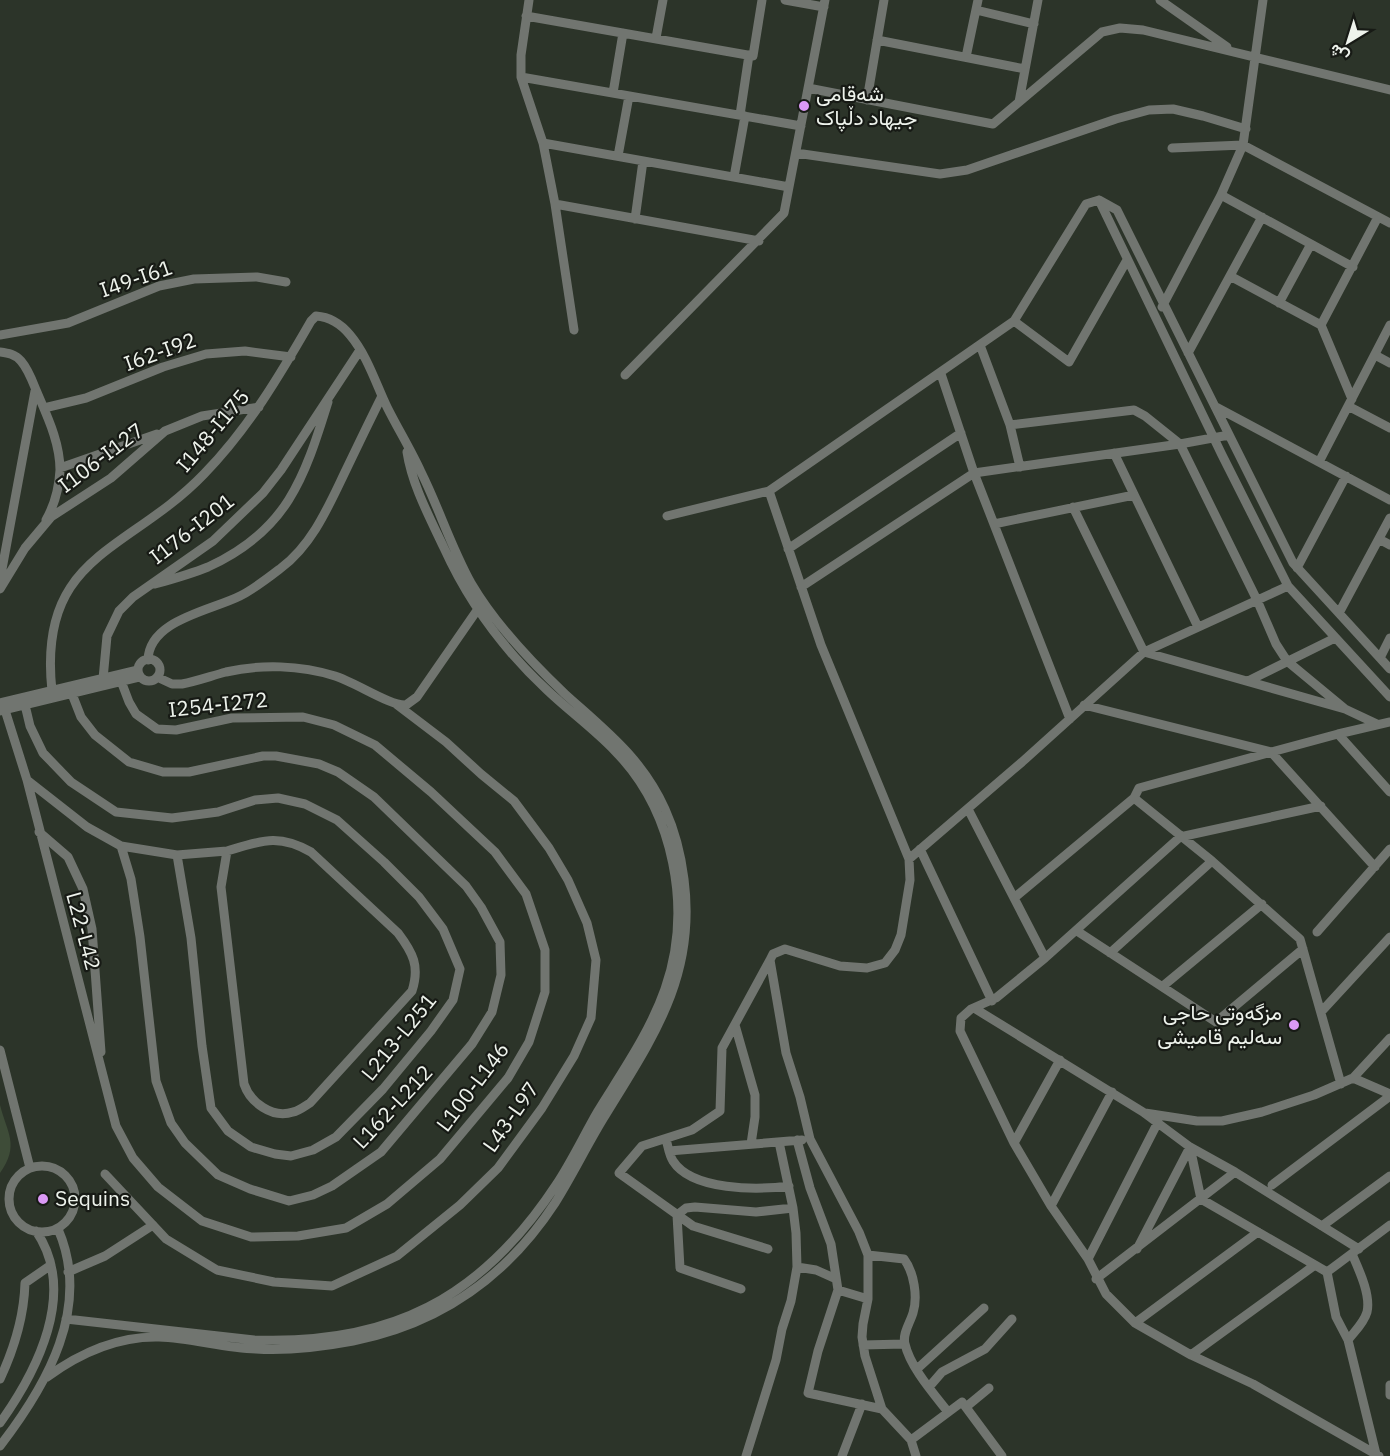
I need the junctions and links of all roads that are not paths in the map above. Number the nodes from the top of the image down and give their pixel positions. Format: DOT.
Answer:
graph roads {
  1 [pos="529,0"];
  2 [pos="663,0"];
  3 [pos="762,0"];
  4 [pos="785,0"];
  5 [pos="884,0"];
  6 [pos="1038,0"];
  7 [pos="1160,0"];
  8 [pos="1263,0"];
  9 [pos="824,3"];
  10 [pos="976,3"];
  11 [pos="526,16"];
  12 [pos="1034,24"];
  13 [pos="623,33"];
  14 [pos="656,38"];
  15 [pos="877,40"];
  16 [pos="1232,51"];
  17 [pos="749,55"];
  18 [pos="1255,56"];
  19 [pos="966,57"];
  20 [pos="1025,69"];
  21 [pos="521,76"];
  22 [pos="808,88"];
  23 [pos="1390,90"];
  24 [pos="613,93"];
  25 [pos="629,96"];
  26 [pos="867,100"];
  27 [pos="1019,102"];
  28 [pos="742,115"];
  29 [pos="801,126"];
  30 [pos="1246,129"];
  31 [pos="543,143"];
  32 [pos="1243,146"];
  33 [pos="1172,148"];
  34 [pos="796,153"];
  35 [pos="618,156"];
  36 [pos="643,160"];
  37 [pos="734,177"];
  38 [pos="789,187"];
  39 [pos="1221,195"];
  40 [pos="1099,200"];
  41 [pos="555,204"];
  42 [pos="1378,217"];
  43 [pos="1262,218"];
  44 [pos="635,219"];
  45 [pos="1390,223"];
  46 [pos="759,241"];
  47 [pos="1311,244"];
  48 [pos="1127,260"];
  49 [pos="1353,267"];
  50 [pos="1230,276"];
  51 [pos="286,282"];
  52 [pos="1279,303"];
  53 [pos="1165,304"];
  54 [pos="1151,309"];
  55 [pos="1014,321"];
  56 [pos="1390,324"];
  57 [pos="1321,325"];
  58 [pos="574,330"];
  59 [pos="0,335"];
  60 [pos="980,345"];
  61 [pos="360,350"];
  62 [pos="0,352"];
  63 [pos="1188,353"];
  64 [pos="1375,355"];
  65 [pos="291,357"];
  66 [pos="1390,363"];
  67 [pos="941,374"];
  68 [pos="625,375"];
  69 [pos="36,390"];
  70 [pos="332,390"];
  71 [pos="382,396"];
  72 [pos="1350,402"];
  73 [pos="258,407"];
  74 [pos="1216,407"];
  75 [pos="44,408"];
  76 [pos="1010,425"];
  77 [pos="1390,428"];
  78 [pos="165,431"];
  79 [pos="961,433"];
  80 [pos="1229,435"];
  81 [pos="1214,438"];
  82 [pos="1180,444"];
  83 [pos="1114,453"];
  84 [pos="1319,462"];
  85 [pos="1020,467"];
  86 [pos="60,468"];
  87 [pos="974,473"];
  88 [pos="1346,476"];
  89 [pos="770,491"];
  90 [pos="1134,495"];
  91 [pos="1390,500"];
  92 [pos="1073,507"];
  93 [pos="667,516"];
  94 [pos="1390,518"];
  95 [pos="994,524"];
  96 [pos="44,525"];
  97 [pos="1379,539"];
  98 [pos="1390,545"];
  99 [pos="788,549"];
  100 [pos="1297,568"];
  101 [pos="0,580"];
  102 [pos="1288,586"];
  103 [pos="147,587"];
  104 [pos="801,587"];
  105 [pos="0,589"];
  106 [pos="1257,600"];
  107 [pos="481,606"];
  108 [pos="1339,613"];
  109 [pos="1198,627"];
  110 [pos="1335,638"];
  111 [pos="1390,638"];
  112 [pos="1144,652"];
  113 [pos="1380,658"];
  114 [pos="148,660"];
  115 [pos="1287,661"];
  116 [pos="1390,668"];
  117 [pos="139,674"];
  118 [pos="157,677"];
  119 [pos="103,678"];
  120 [pos="122,681"];
  121 [pos="1248,681"];
  122 [pos="1375,682"];
  123 [pos="52,691"];
  124 [pos="72,694"];
  125 [pos="1390,697"];
  126 [pos="396,704"];
  127 [pos="25,705"];
  128 [pos="1084,705"];
  129 [pos="2,708"];
  130 [pos="1345,709"];
  131 [pos="1070,719"];
  132 [pos="1390,722"];
  133 [pos="1377,724"];
  134 [pos="1338,734"];
  135 [pos="375,746"];
  136 [pos="1271,752"];
  137 [pos="27,780"];
  138 [pos="1390,792"];
  139 [pos="1134,798"];
  140 [pos="1321,806"];
  141 [pos="968,809"];
  142 [pos="39,832"];
  143 [pos="1180,837"];
  144 [pos="121,846"];
  145 [pos="920,849"];
  146 [pos="1390,849"];
  147 [pos="227,851"];
  148 [pos="177,855"];
  149 [pos="909,859"];
  150 [pos="1212,861"];
  151 [pos="1375,867"];
  152 [pos="1014,898"];
  153 [pos="1262,904"];
  154 [pos="1077,932"];
  155 [pos="1317,932"];
  156 [pos="1390,937"];
  157 [pos="1303,949"];
  158 [pos="1110,953"];
  159 [pos="1045,958"];
  160 [pos="770,960"];
  161 [pos="1163,986"];
  162 [pos="992,1000"];
  163 [pos="974,1008"];
  164 [pos="1321,1012"];
  165 [pos="735,1025"];
  166 [pos="1390,1038"];
  167 [pos="0,1050"];
  168 [pos="1060,1060"];
  169 [pos="102,1073"];
  170 [pos="1353,1078"];
  171 [pos="1341,1084"];
  172 [pos="1112,1092"];
  173 [pos="1390,1095"];
  174 [pos="1143,1112"];
  175 [pos="1158,1124"];
  176 [pos="666,1138"];
  177 [pos="810,1139"];
  178 [pos="797,1140"];
  179 [pos="779,1142"];
  180 [pos="1014,1143"];
  181 [pos="751,1144"];
  182 [pos="1190,1147"];
  183 [pos="669,1151"];
  184 [pos="133,1158"];
  185 [pos="30,1168"];
  186 [pos="1235,1172"];
  187 [pos="105,1174"];
  188 [pos="1390,1176"];
  189 [pos="1272,1185"];
  190 [pos="789,1186"];
  191 [pos="1201,1199"];
  192 [pos="1051,1206"];
  193 [pos="5,1207"];
  194 [pos="793,1208"];
  195 [pos="677,1215"];
  196 [pos="153,1225"];
  197 [pos="1390,1225"];
  198 [pos="1322,1226"];
  199 [pos="58,1229"];
  200 [pos="36,1232"];
  201 [pos="1258,1232"];
  202 [pos="1137,1249"];
  203 [pos="768,1250"];
  204 [pos="1355,1251"];
  205 [pos="868,1255"];
  206 [pos="1088,1259"];
  207 [pos="51,1265"];
  208 [pos="1315,1265"];
  209 [pos="797,1267"];
  210 [pos="68,1272"];
  211 [pos="1328,1272"];
  212 [pos="836,1279"];
  213 [pos="1096,1279"];
  214 [pos="741,1290"];
  215 [pos="838,1290"];
  216 [pos="868,1299"];
  217 [pos="984,1308"];
  218 [pos="66,1319"];
  219 [pos="1012,1319"];
  220 [pos="1135,1323"];
  221 [pos="1348,1340"];
  222 [pos="223,1341"];
  223 [pos="904,1344"];
  224 [pos="863,1345"];
  225 [pos="1191,1355"];
  226 [pos="917,1369"];
  227 [pos="46,1377"];
  228 [pos="0,1378"];
  229 [pos="1390,1385"];
  230 [pos="929,1387"];
  231 [pos="988,1388"];
  232 [pos="1390,1395"];
  233 [pos="861,1404"];
  234 [pos="966,1407"];
  235 [pos="882,1408"];
  236 [pos="948,1412"];
  237 [pos="0,1423"];
  238 [pos="911,1440"];
  239 [pos="0,1446"];
  240 [pos="1378,1455"];
  241 [pos="746,1456"];
  242 [pos="842,1456"];
  243 [pos="916,1456"];
  244 [pos="1002,1456"];
  1 -- 11 [label="street"];
  2 -- 14 [label="street"];
  3 -- 17 [label="street"];
  4 -- 9 [label="street"];
  5 -- 15 [label="street"];
  6 -- 12 [label="street"];
  7 -- 16 [label="street"];
  8 -- 18 [label="street"];
  9 -- 22 [label="street"];
  10 -- 12 [label="street"];
  10 -- 19 [label="street"];
  11 -- 13 [label="street"];
  11 -- 21 [label="street"];
  12 -- 20 [label="street"];
  13 -- 14 [label="street"];
  13 -- 24 [label="street"];
  14 -- 17 [label="street"];
  15 -- 19 [label="street"];
  15 -- 26 [label="street"];
  16 -- 18 [label="street"];
  16 -- 27 [label="street"];
  17 -- 28 [label="street"];
  18 -- 23 [label="street"];
  18 -- 30 [label="street"];
  19 -- 20 [label="street"];
  20 -- 27 [label="street"];
  21 -- 24 [label="street"];
  21 -- 31 [label="street"];
  22 -- 26 [label="street"];
  22 -- 29 [label="street"];
  24 -- 25 [label="street"];
  25 -- 28 [label="street"];
  25 -- 35 [label="street"];
  26 -- 27 [label="street"];
  28 -- 29 [label="street"];
  28 -- 37 [label="street"];
  29 -- 34 [label="street"];
  30 -- 32 [label="street"];
  30 -- 34 [label="street"];
  31 -- 35 [label="street"];
  31 -- 41 [label="street"];
  32 -- 33 [label="street"];
  32 -- 39 [label="street"];
  32 -- 42 [label="street"];
  34 -- 38 [label="street"];
  35 -- 36 [label="street"];
  36 -- 37 [label="street"];
  36 -- 44 [label="street"];
  37 -- 38 [label="street"];
  38 -- 46 [label="street"];
  39 -- 43 [label="street"];
  39 -- 53 [label="street"];
  40 -- 48 [label="street"];
  40 -- 53 [label="street"];
  40 -- 55 [label="street"];
  41 -- 44 [label="street"];
  41 -- 58 [label="street"];
  42 -- 45 [label="street"];
  42 -- 49 [label="street"];
  43 -- 47 [label="street"];
  43 -- 50 [label="street"];
  44 -- 46 [label="street"];
  46 -- 68 [label="street"];
  47 -- 49 [label="street"];
  47 -- 52 [label="street"];
  48 -- 54 [label="street"];
  48 -- 55 [label="street"];
  49 -- 57 [label="street"];
  50 -- 52 [label="street"];
  50 -- 63 [label="street"];
  51 -- 59 [label="street, I49-I61"];
  52 -- 57 [label="street"];
  53 -- 54 [label="street"];
  53 -- 63 [label="street"];
  54 -- 81 [label="street"];
  55 -- 60 [label="street"];
  56 -- 64 [label="street"];
  57 -- 72 [label="street"];
  60 -- 67 [label="street"];
  60 -- 76 [label="street"];
  61 -- 65 [label="street, I148-I175"];
  61 -- 70 [label="street, I176-I201"];
  61 -- 71 [label="street, I148-I175"];
  62 -- 69 [label="street"];
  63 -- 74 [label="street"];
  64 -- 66 [label="street"];
  64 -- 72 [label="street"];
  65 -- 73 [label="street, I148-I175"];
  65 -- 75 [label="street, I62-I92"];
  67 -- 79 [label="street"];
  67 -- 89 [label="street"];
  69 -- 75 [label="street"];
  69 -- 101 [label="street"];
  70 -- 103 [label="street, I176-I201"];
  70 -- 103 [label="street"];
  71 -- 107 [label="street, I148-I175"];
  71 -- 114 [label="street"];
  72 -- 77 [label="street"];
  72 -- 84 [label="street"];
  73 -- 78 [label="street, I106-I127"];
  73 -- 123 [label="street, I148-I175"];
  74 -- 80 [label="street"];
  74 -- 84 [label="street"];
  75 -- 86 [label="street"];
  76 -- 82 [label="street"];
  76 -- 85 [label="street"];
  78 -- 86 [label="street"];
  78 -- 96 [label="street, I106-I127"];
  79 -- 87 [label="street"];
  79 -- 99 [label="street"];
  80 -- 81 [label="street"];
  80 -- 100 [label="street"];
  81 -- 82 [label="street"];
  81 -- 102 [label="street"];
  82 -- 83 [label="street"];
  82 -- 106 [label="street"];
  83 -- 85 [label="street"];
  83 -- 90 [label="street"];
  84 -- 88 [label="street"];
  85 -- 87 [label="street"];
  86 -- 96 [label="street"];
  87 -- 95 [label="street"];
  87 -- 104 [label="street"];
  88 -- 91 [label="street"];
  88 -- 100 [label="street"];
  89 -- 93 [label="street"];
  89 -- 99 [label="street"];
  90 -- 92 [label="street"];
  90 -- 109 [label="street"];
  92 -- 95 [label="street"];
  92 -- 112 [label="street"];
  94 -- 97 [label="street"];
  95 -- 131 [label="street"];
  96 -- 105 [label="street, I106-I127"];
  97 -- 98 [label="street"];
  97 -- 108 [label="street"];
  99 -- 104 [label="street"];
  100 -- 108 [label="street"];
  102 -- 106 [label="street"];
  102 -- 110 [label="street"];
  103 -- 119 [label="street, I176-I201"];
  104 -- 149 [label="street"];
  106 -- 109 [label="street"];
  106 -- 115 [label="street"];
  107 -- 126 [label="street"];
  107 -- 222 [label="street, I148-I175"];
  108 -- 113 [label="street"];
  109 -- 112 [label="street"];
  110 -- 115 [label="street"];
  110 -- 122 [label="street"];
  111 -- 113 [label="street"];
  112 -- 121 [label="street"];
  112 -- 128 [label="street"];
  113 -- 116 [label="street"];
  114 -- 117 [label="street"];
  114 -- 118 [label="street"];
  115 -- 121 [label="street"];
  115 -- 130 [label="street"];
  116 -- 122 [label="street"];
  117 -- 118 [label="street"];
  117 -- 119 [label="street"];
  117 -- 120 [label="street"];
  118 -- 126 [label="street, L43-L97"];
  119 -- 123 [label="street"];
  120 -- 124 [label="street"];
  120 -- 135 [label="street, I254-I272"];
  121 -- 130 [label="street"];
  122 -- 125 [label="street"];
  123 -- 129 [label="street"];
  124 -- 127 [label="street"];
  124 -- 144 [label="street, L162-L212"];
  126 -- 196 [label="street, L43-L97"];
  127 -- 129 [label="street"];
  127 -- 148 [label="street, L213-L251"];
  128 -- 131 [label="street"];
  128 -- 136 [label="street"];
  129 -- 137 [label="street, L22-L42"];
  130 -- 133 [label="street"];
  131 -- 141 [label="street"];
  132 -- 133 [label="street"];
  133 -- 134 [label="street"];
  134 -- 136 [label="street"];
  134 -- 138 [label="street"];
  135 -- 184 [label="street, L100-L146"];
  136 -- 139 [label="street"];
  136 -- 140 [label="street"];
  137 -- 142 [label="street, L22-L42"];
  137 -- 144 [label="street"];
  139 -- 143 [label="street"];
  139 -- 152 [label="street"];
  140 -- 143 [label="street"];
  140 -- 151 [label="street"];
  141 -- 145 [label="street"];
  141 -- 152 [label="street"];
  142 -- 169 [label="street, L22-L42"];
  142 -- 169 [label="street"];
  143 -- 150 [label="street"];
  143 -- 154 [label="street"];
  144 -- 148 [label="street"];
  145 -- 149 [label="street"];
  145 -- 162 [label="street"];
  146 -- 151 [label="street"];
  147 -- 147 [label="street"];
  147 -- 148 [label="street"];
  149 -- 160 [label="street"];
  150 -- 153 [label="street"];
  150 -- 158 [label="street"];
  151 -- 155 [label="street"];
  152 -- 159 [label="street"];
  153 -- 157 [label="street"];
  153 -- 161 [label="street"];
  154 -- 158 [label="street"];
  154 -- 159 [label="street"];
  156 -- 164 [label="street"];
  157 -- 161 [label="street"];
  157 -- 164 [label="street"];
  158 -- 161 [label="street"];
  159 -- 162 [label="street"];
  160 -- 165 [label="street"];
  160 -- 177 [label="street"];
  162 -- 163 [label="street"];
  163 -- 168 [label="street"];
  163 -- 180 [label="street"];
  164 -- 171 [label="street"];
  165 -- 176 [label="street"];
  165 -- 181 [label="street"];
  166 -- 170 [label="street"];
  167 -- 185 [label="street"];
  168 -- 172 [label="street"];
  168 -- 180 [label="street"];
  169 -- 184 [label="street, L22-L42"];
  170 -- 171 [label="street"];
  170 -- 173 [label="street"];
  171 -- 174 [label="street"];
  172 -- 174 [label="street"];
  172 -- 192 [label="street"];
  173 -- 189 [label="street"];
  174 -- 175 [label="street"];
  175 -- 182 [label="street"];
  175 -- 206 [label="street"];
  176 -- 183 [label="street"];
  176 -- 195 [label="street"];
  177 -- 178 [label="street"];
  177 -- 205 [label="street"];
  178 -- 179 [label="street"];
  178 -- 212 [label="street"];
  179 -- 181 [label="street"];
  179 -- 190 [label="street"];
  180 -- 192 [label="street"];
  181 -- 183 [label="street"];
  182 -- 186 [label="street"];
  182 -- 191 [label="street"];
  182 -- 202 [label="street"];
  183 -- 190 [label="street"];
  185 -- 193 [label="street"];
  185 -- 199 [label="street"];
  186 -- 191 [label="street"];
  186 -- 198 [label="street"];
  187 -- 196 [label="street, L43-L97"];
  188 -- 198 [label="street"];
  190 -- 194 [label="street"];
  191 -- 201 [label="street"];
  191 -- 202 [label="street"];
  192 -- 206 [label="street"];
  193 -- 200 [label="street"];
  194 -- 195 [label="street"];
  194 -- 209 [label="street"];
  195 -- 203 [label="street"];
  195 -- 214 [label="street"];
  196 -- 210 [label="street"];
  197 -- 204 [label="street"];
  198 -- 204 [label="street"];
  199 -- 200 [label="street"];
  199 -- 210 [label="street"];
  200 -- 207 [label="street"];
  201 -- 208 [label="street"];
  201 -- 220 [label="street"];
  202 -- 213 [label="street"];
  204 -- 211 [label="street"];
  204 -- 221 [label="street"];
  205 -- 216 [label="street"];
  205 -- 223 [label="street"];
  206 -- 213 [label="street"];
  207 -- 228 [label="street"];
  207 -- 237 [label="street"];
  208 -- 211 [label="street"];
  208 -- 225 [label="street"];
  209 -- 212 [label="street"];
  209 -- 241 [label="street"];
  210 -- 218 [label="street"];
  211 -- 221 [label="street"];
  212 -- 215 [label="street"];
  213 -- 220 [label="street"];
  215 -- 216 [label="street"];
  215 -- 233 [label="street"];
  216 -- 224 [label="street"];
  217 -- 226 [label="street"];
  218 -- 222 [label="street"];
  218 -- 227 [label="street"];
  219 -- 230 [label="street"];
  220 -- 225 [label="street"];
  221 -- 240 [label="street"];
  222 -- 227 [label="street"];
  223 -- 224 [label="street"];
  223 -- 226 [label="street"];
  224 -- 235 [label="street"];
  225 -- 240 [label="street"];
  226 -- 230 [label="street"];
  227 -- 239 [label="street"];
  229 -- 232 [label="street"];
  230 -- 236 [label="street"];
  231 -- 234 [label="street"];
  233 -- 235 [label="street"];
  233 -- 242 [label="street"];
  234 -- 236 [label="street"];
  234 -- 244 [label="street"];
  235 -- 238 [label="street"];
  236 -- 238 [label="street"];
  238 -- 243 [label="street"];
}
